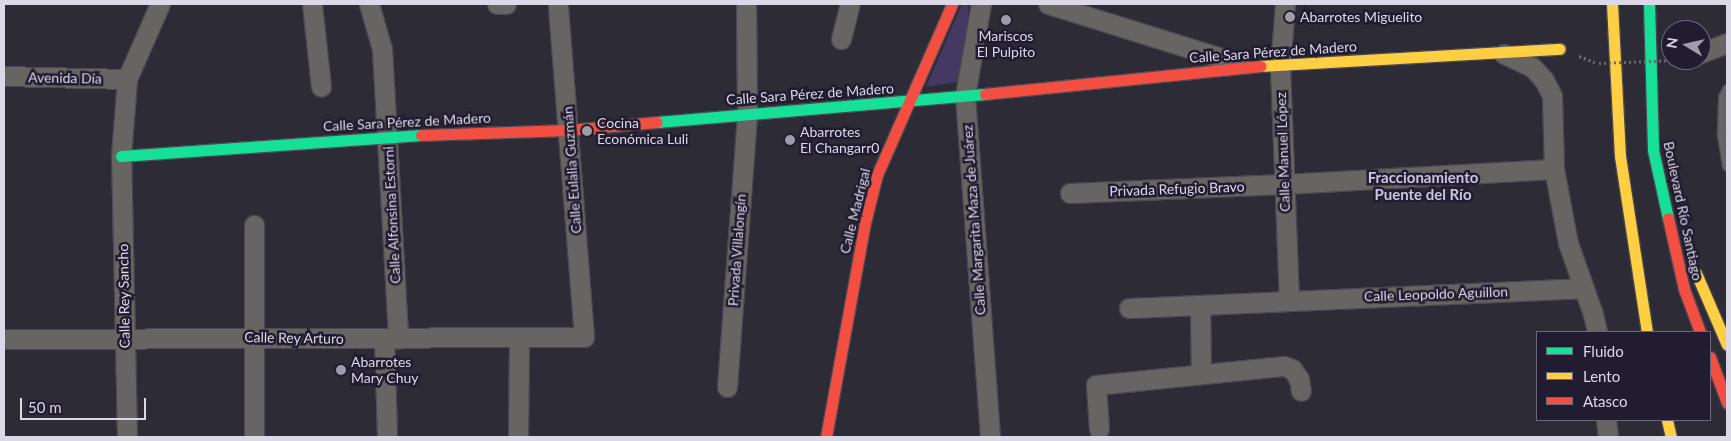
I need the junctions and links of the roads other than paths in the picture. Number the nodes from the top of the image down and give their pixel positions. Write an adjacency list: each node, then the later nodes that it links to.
1 (160, 4): 23 (street, Calle Rey Sancho)
2 (312, 4): 24 (street)
3 (369, 4): 30 (street, Calle Alfonsina Estorni)
4 (497, 4): 5 (street)
5 (506, 4)
6 (558, 4): 29 (street, Calle Eulalia Guzmán)
7 (746, 4): 28 (street, Privada Villalongín)
8 (850, 4): 15 (street)
9 (952, 4): 27 (street, Calle Madrigal)
10 (981, 4): 26 (street, Calle Margarita Maza de Juárez)
11 (1048, 4): 20 (street)
12 (1285, 4): 21 (street, Calle Manuel López)
13 (1612, 4): 43 (street)
14 (1649, 4): 36 (street, Boulevard Río Santiago)
15 (841, 40)
16 (1727, 43): 18 (street)
17 (1560, 49): 19 (street, Calle Sara Pérez de Madero)
18 (1711, 49)
19 (1500, 52): 21 (street, Calle Sara Pérez de Madero); 33 (street)
20 (1248, 66): 21 (street, Calle Sara Pérez de Madero); 26 (street, Calle Sara Pérez de Madero)
21 (1280, 68): 34 (street, Calle Manuel López)
22 (4, 76): 23 (street, Avenida Día)
23 (127, 80): 31 (street, Calle Rey Sancho)
24 (321, 86)
25 (1727, 89): 32 (lane)
26 (965, 96): 27 (street, Calle Sara Pérez de Madero); 65 (street, Calle Margarita Maza de Juárez)
27 (907, 102): 28 (street, Calle Sara Pérez de Madero); 64 (street, Calle Madrigal)
28 (747, 113): 29 (street, Calle Sara Pérez de Madero); 54 (street, Privada Villalongín)
29 (569, 130): 30 (street, Calle Sara Pérez de Madero); 46 (street, Calle Eulalia Guzmán)
30 (388, 136): 31 (street, Calle Sara Pérez de Madero); 50 (street, Calle Alfonsina Estorni)
31 (121, 156): 47 (street, Calle Rey Sancho)
32 (1727, 166)
33 (1554, 169): 34 (street, Privada Refugio Bravo); 38 (street)
34 (1284, 184): 35 (street, Privada Refugio Bravo); 39 (street, Calle Manuel López)
35 (1070, 193)
36 (1666, 207): 44 (street, Boulevard Río Santiago); 51 (street)
37 (254, 225): 45 (street)
38 (1584, 288): 39 (street, Calle Leopoldo Aguillon); 42 (street)
39 (1289, 301): 40 (street, Calle Leopoldo Aguillon)
40 (1200, 305): 41 (street, Calle Leopoldo Aguillon); 53 (street)
41 (1129, 308)
42 (1597, 331)
43 (1647, 331)
44 (1700, 331)
45 (254, 337): 47 (street, Calle Rey Arturo); 50 (street, Calle Rey Arturo); 61 (street)
46 (584, 337): 48 (street, Calle Rey Arturo)
47 (125, 338): 49 (street, Calle Rey Arturo); 60 (street, Calle Rey Sancho)
48 (519, 338): 50 (street, Calle Rey Arturo); 63 (street)
49 (4, 339)
50 (391, 339): 62 (street, Calle Alfonsina Estorni)
51 (1727, 345)
52 (1711, 360): 56 (street)
53 (1201, 373): 55 (street); 59 (street)
54 (727, 387)
55 (1301, 392)
56 (1727, 403)
57 (1606, 421): 66 (street)
58 (1667, 421): 67 (street)
59 (1099, 429)
60 (126, 437)
61 (254, 437)
62 (387, 437)
63 (518, 437)
64 (826, 437)
65 (990, 437)
66 (1608, 437)
67 (1671, 437)

